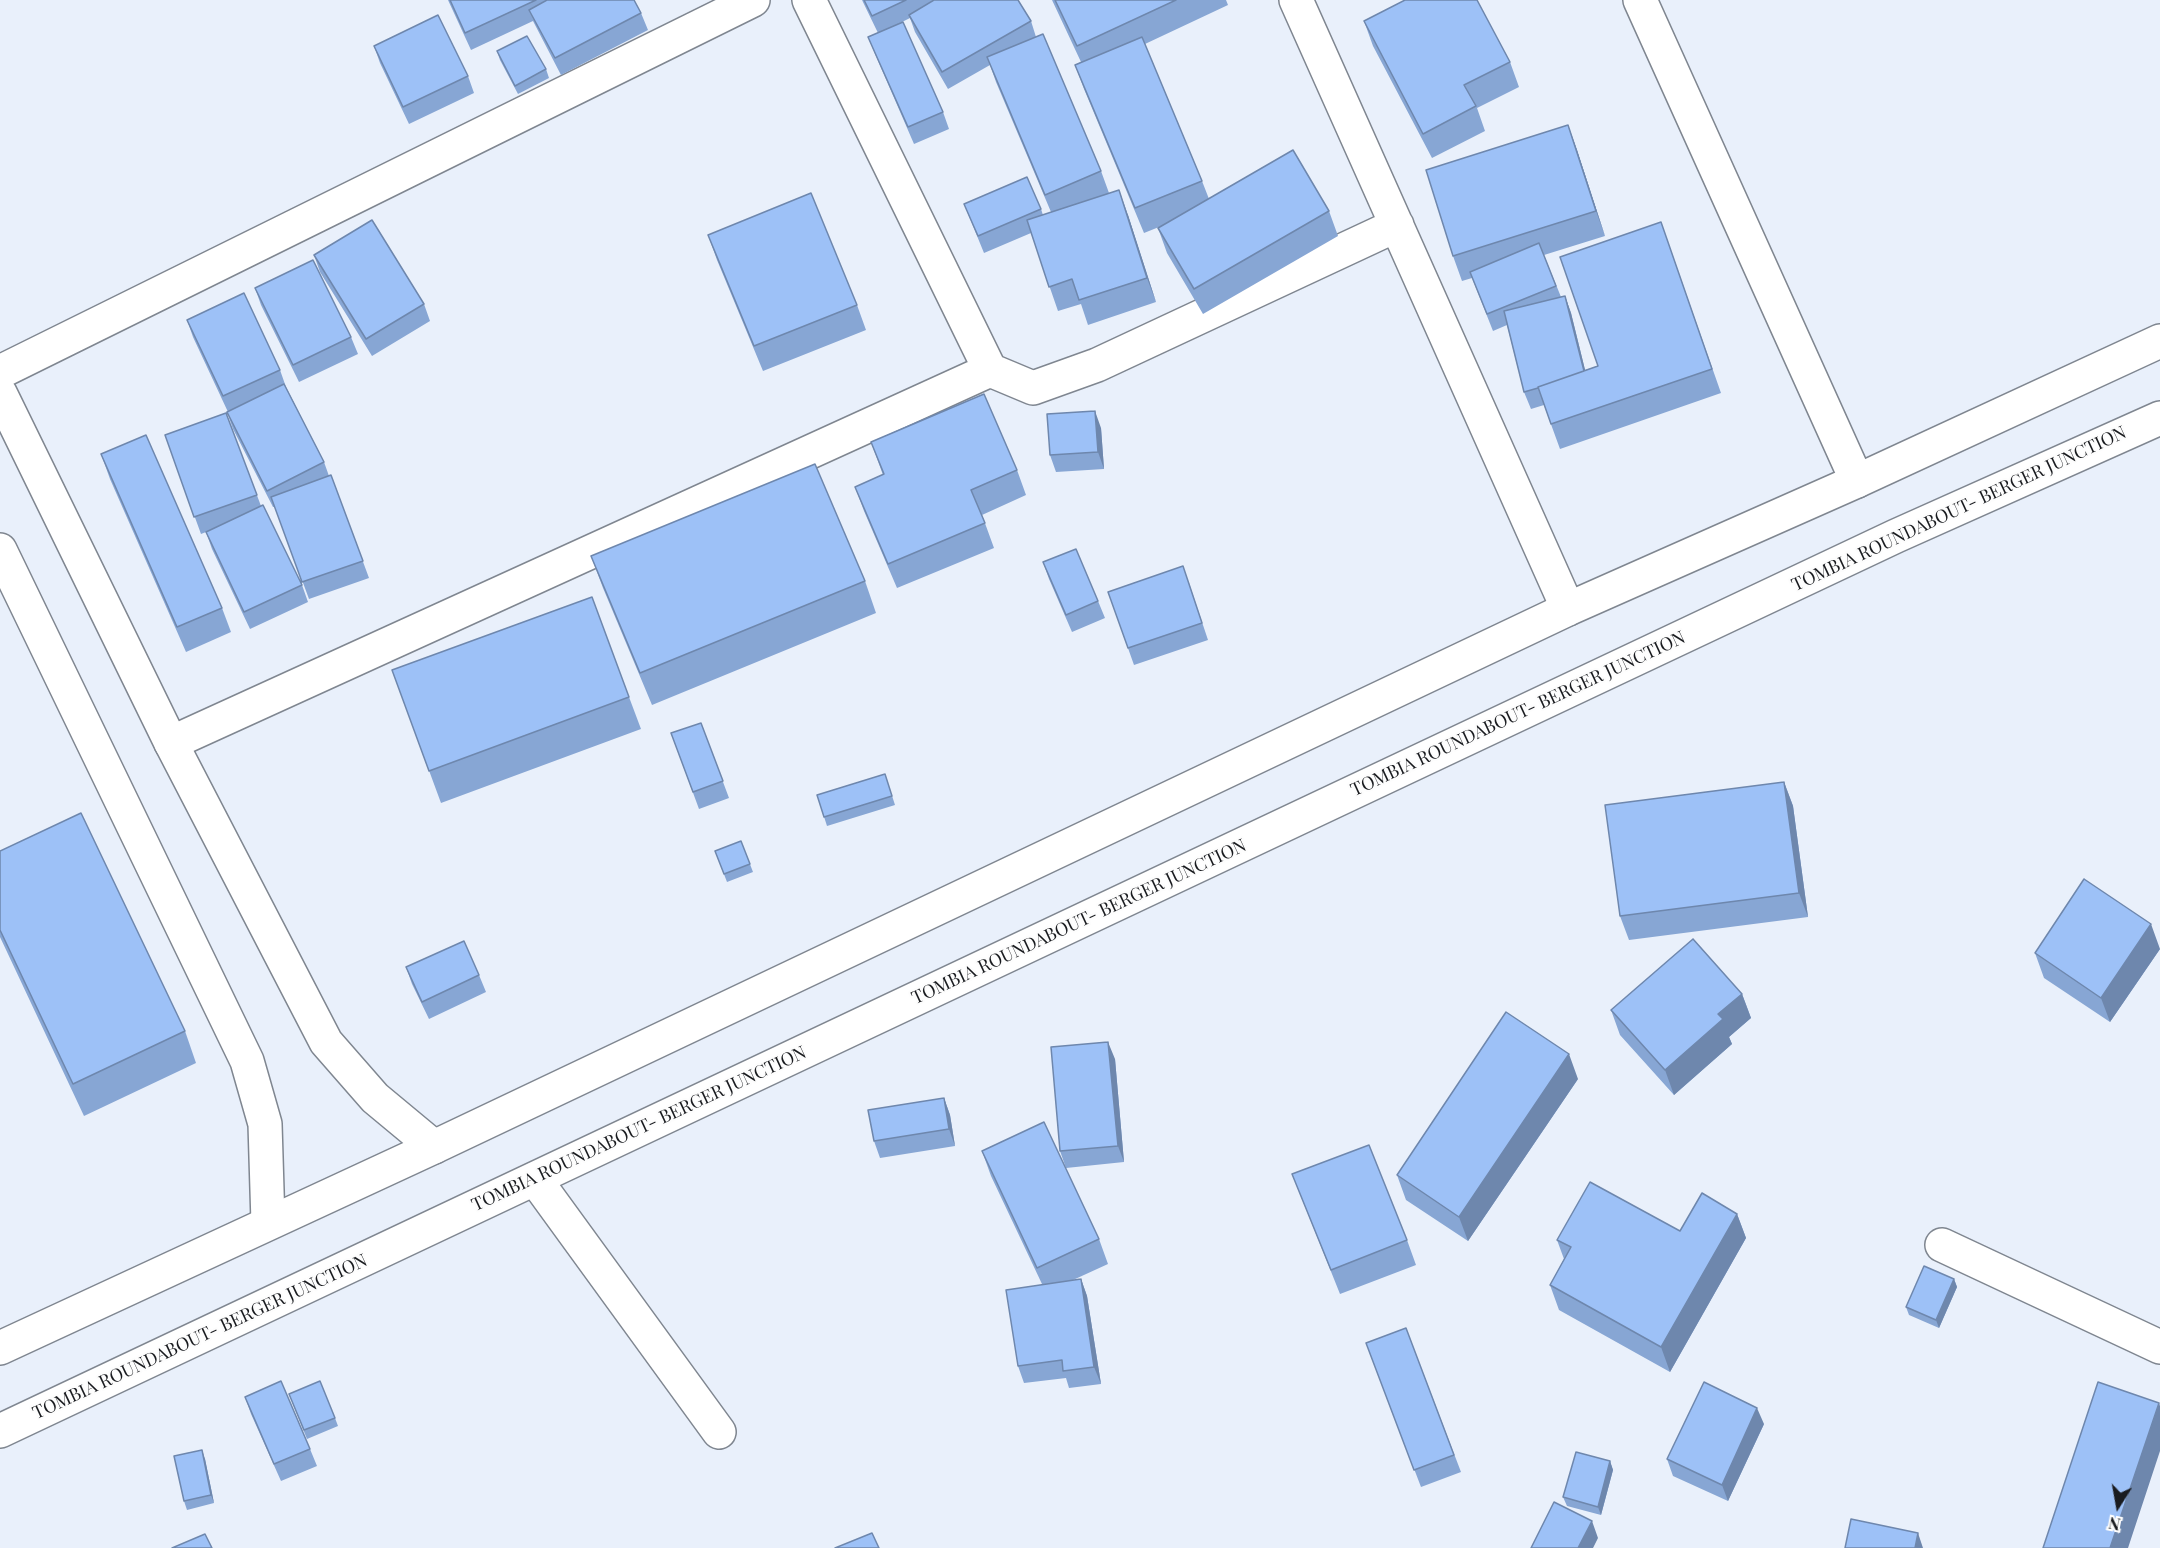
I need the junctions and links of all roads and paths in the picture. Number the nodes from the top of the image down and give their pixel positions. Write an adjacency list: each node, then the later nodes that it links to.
1 (753, 0): 8 (street)
2 (808, 0): 7 (street)
3 (1296, 0): 5 (street)
4 (1640, 0): 11 (street)
5 (1396, 225): 7 (street); 13 (street)
6 (2160, 341): 11 (street)
7 (990, 370): 14 (street)
8 (0, 372)
9 (0, 393): 14 (street)
10 (2160, 418): 16 (street, TOMBIA ROUNDABOUT- BERGER JUNCTION)
11 (1857, 481): 13 (street)
12 (0, 550): 17 (street)
13 (1568, 609): 15 (street)
14 (171, 743): 15 (street)
15 (434, 1147): 17 (street)
16 (535, 1179): 21 (street, TOMBIA ROUNDABOUT- BERGER JUNCTION); 22 (street)
17 (268, 1223): 20 (street)
18 (1942, 1245): 19 (street)
19 (2160, 1347)
20 (0, 1348)
21 (0, 1431)
22 (719, 1432)

